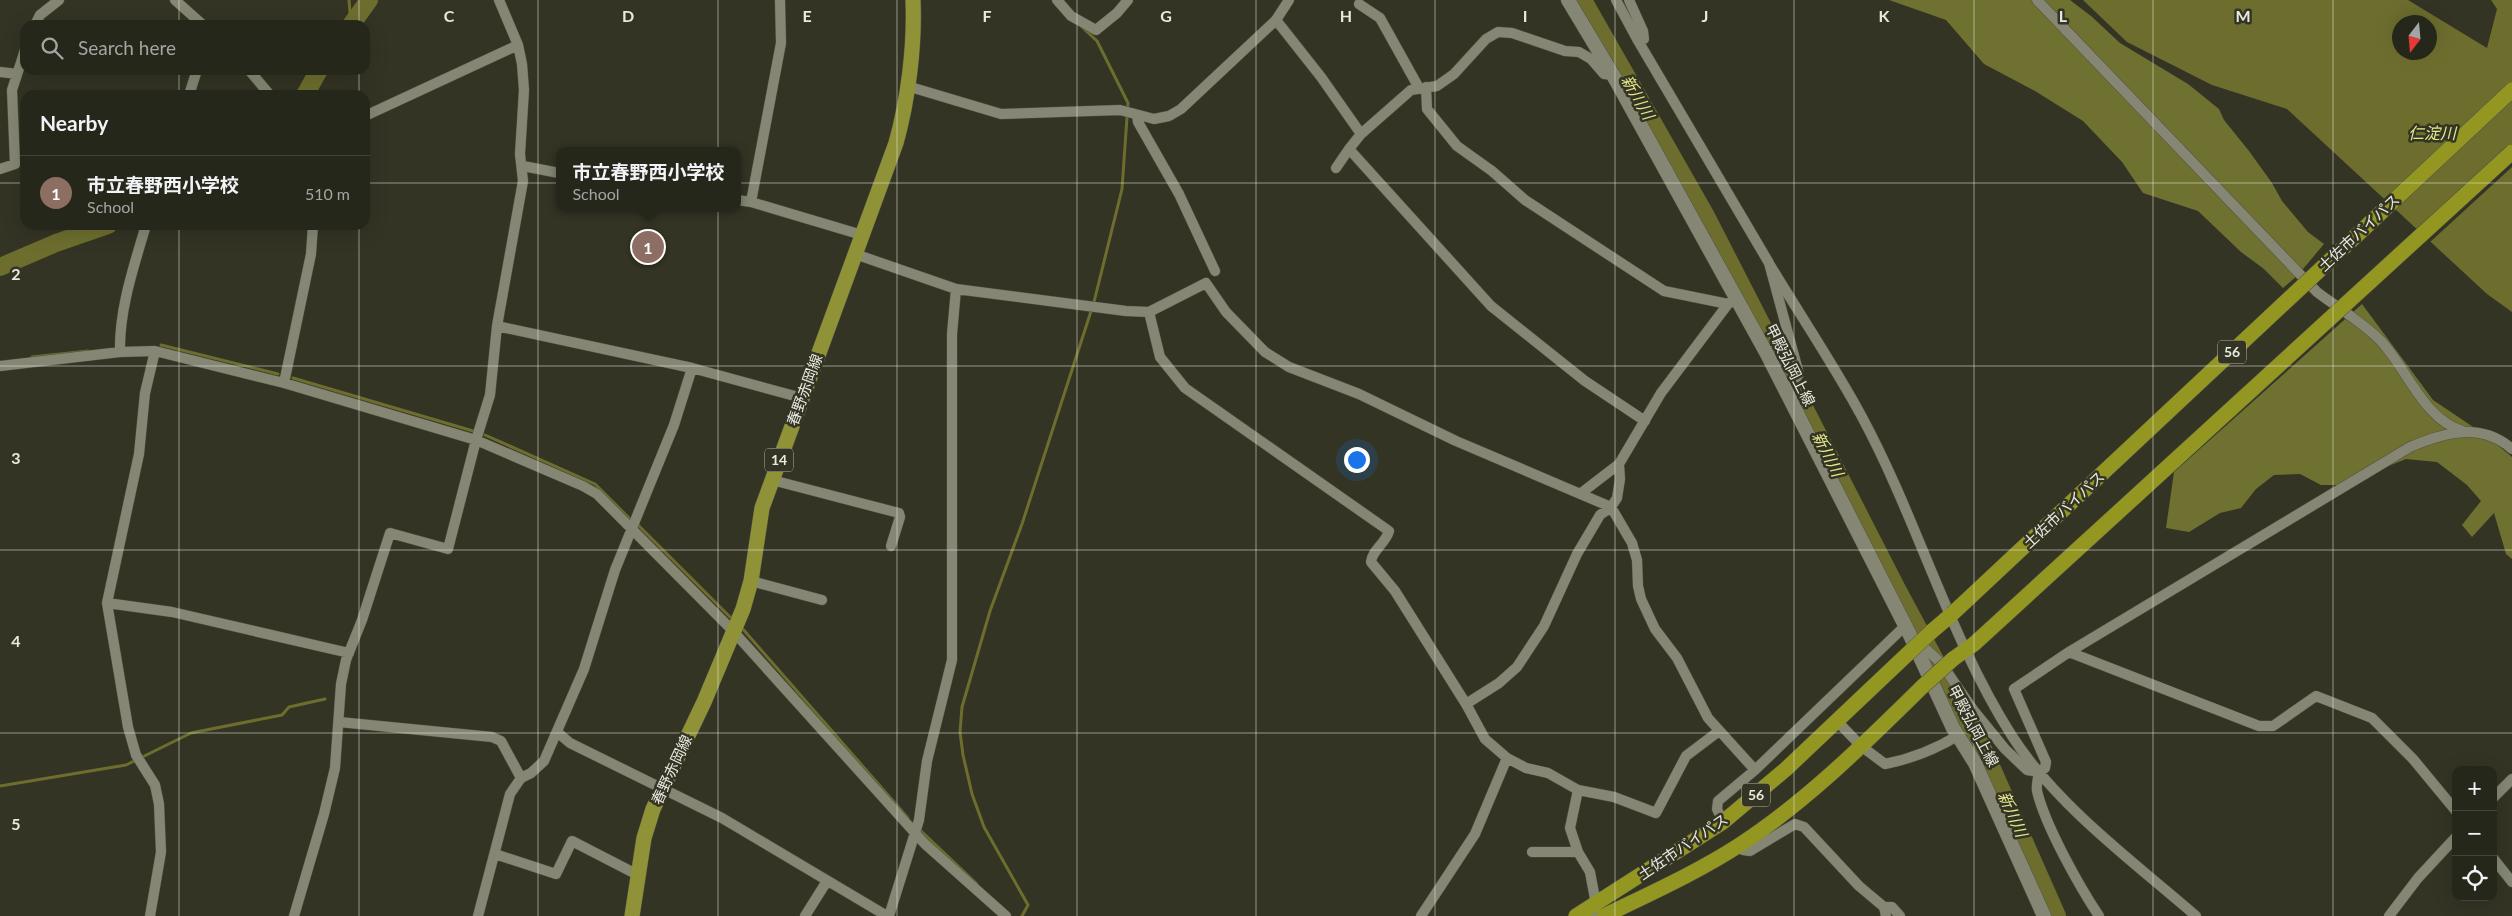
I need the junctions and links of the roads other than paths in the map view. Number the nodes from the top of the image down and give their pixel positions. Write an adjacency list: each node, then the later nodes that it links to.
1 (59, 0): 14 (street)
2 (175, 0): 15 (street)
3 (499, 0): 18 (street)
4 (780, 0): 40 (street)
5 (913, 0): 25 (main road, 春野赤岡線 / 14)
6 (1057, 0): 7 (street)
7 (1128, 0)
8 (1289, 0): 16 (street)
9 (1568, 0): 24 (main road, 甲殿弘岡上線)
10 (1616, 0): 17 (street)
11 (1629, 0): 17 (street)
12 (2037, 0): 59 (street)
13 (1358, 4): 26 (street)
14 (38, 20)
15 (197, 20)
16 (1276, 20): 31 (street); 32 (street)
17 (1637, 39): 45 (street)
18 (518, 45): 30 (street); 35 (street)
19 (20, 65): 21 (street)
20 (0, 72): 21 (street)
21 (17, 74): 37 (street)
22 (195, 75): 27 (street)
23 (253, 75): 28 (street)
24 (1613, 75): 26 (street); 48 (main road, 甲殿弘岡上線)
25 (907, 86): 31 (street); 43 (main road, 春野赤岡線 / 14)
26 (1423, 88): 32 (street); 48 (street)
27 (191, 90)
28 (266, 90)
29 (2512, 90): 71 (highway, 土佐市バイパス / 56, bridge)
30 (370, 114)
31 (1135, 114): 46 (street)
32 (1360, 134): 33 (street)
33 (1349, 149): 36 (street); 58 (street)
34 (2512, 152): 75 (highway, 土佐市バイパス / 56, bridge)
35 (523, 166): 38 (street); 50 (street)
36 (1336, 168)
37 (0, 169)
38 (556, 173)
39 (741, 201): 40 (street)
40 (751, 202): 43 (street)
41 (145, 230): 52 (street)
42 (313, 230): 55 (street)
43 (862, 234): 44 (main road, 春野赤岡線 / 14)
44 (855, 254): 47 (street); 57 (main road, 春野赤岡線 / 14)
45 (1770, 265): 56 (street); 71 (street)
46 (1215, 271)
47 (956, 288): 49 (street); 94 (street)
48 (1733, 302): 56 (main road, 甲殿弘岡上線); 58 (street)
49 (1149, 312): 64 (street); 77 (street)
50 (497, 326): 54 (street); 60 (street)
51 (155, 351): 52 (street); 55 (street); 70 (street)
52 (120, 352): 53 (street)
53 (0, 366)
54 (692, 368): 57 (street); 66 (street)
55 (284, 383): 60 (street)
56 (1786, 392): 72 (main road, 甲殿弘岡上線)
57 (802, 398): 63 (main road, 春野赤岡線 / 14)
58 (1644, 421): 62 (street)
59 (2464, 431): 61 (street); 76 (street)
60 (476, 440): 66 (street); 74 (street)
61 (2512, 449)
62 (1619, 464): 64 (street); 65 (street)
63 (772, 480): 67 (street); 68 (main road, 春野赤岡線 / 14)
64 (1580, 494): 65 (street)
65 (1611, 507): 77 (street); 81 (street)
66 (632, 528): 73 (street); 80 (street)
67 (891, 546)
68 (751, 581): 69 (street); 73 (main road, 春野赤岡線 / 14)
69 (822, 600)
70 (107, 603): 74 (street); 106 (street)
71 (1951, 614): 75 (street); 78 (highway, 土佐市バイパス / 56, bridge)
72 (1908, 630): 82 (main road, 甲殿弘岡上線); 85 (street); 86 (street)
73 (734, 631): 89 (main road, 春野赤岡線 / 14); 94 (street)
74 (349, 652): 79 (street)
75 (1964, 652): 83 (highway, 土佐市バイパス / 56, bridge); 86 (street)
76 (2070, 652): 86 (street); 92 (street)
77 (1466, 704): 84 (street)
78 (1837, 721): 83 (street); 93 (highway, 土佐市バイパス / 56)
79 (339, 722): 87 (street); 107 (street)
80 (557, 732): 87 (street); 89 (street)
81 (1719, 732): 85 (street); 90 (street)
82 (1958, 735): 83 (street); 116 (main road, 甲殿弘岡上線)
83 (1861, 746): 96 (highway, 土佐市バイパス / 56)
84 (1507, 758): 90 (street); 113 (street)
85 (1755, 770): 93 (street)
86 (2038, 772): 117 (street); 118 (street)
87 (521, 778): 99 (street)
88 (2512, 779): 91 (street)
89 (663, 789): 101 (main road, 春野赤岡線 / 14); 102 (street)
90 (1578, 790): 98 (street)
91 (2497, 794)
92 (2452, 806)
93 (1723, 822): 104 (highway, 土佐市バイパス / 56)
94 (915, 832): 111 (street); 112 (street)
95 (2452, 841): 119 (street)
96 (1738, 847): 104 (highway, 土佐市バイパス / 56); 105 (street)
97 (1532, 852): 98 (street)
98 (1578, 852): 104 (street)
99 (495, 854): 101 (street); 108 (street)
100 (2497, 863): 103 (street)
101 (638, 875): 109 (main road, 春野赤岡線 / 14)
102 (827, 881): 110 (street); 111 (street)
103 (2512, 882)
104 (1597, 912): 114 (highway, 56)
105 (1885, 912): 115 (street)
106 (150, 916)
107 (294, 916)
108 (478, 916)
109 (632, 916)
110 (805, 916)
111 (888, 916)
112 (1006, 916)
113 (1421, 916)
114 (1576, 916)
115 (1900, 916)
116 (2044, 916)
117 (2099, 916)
118 (2196, 916)
119 (2389, 916)

